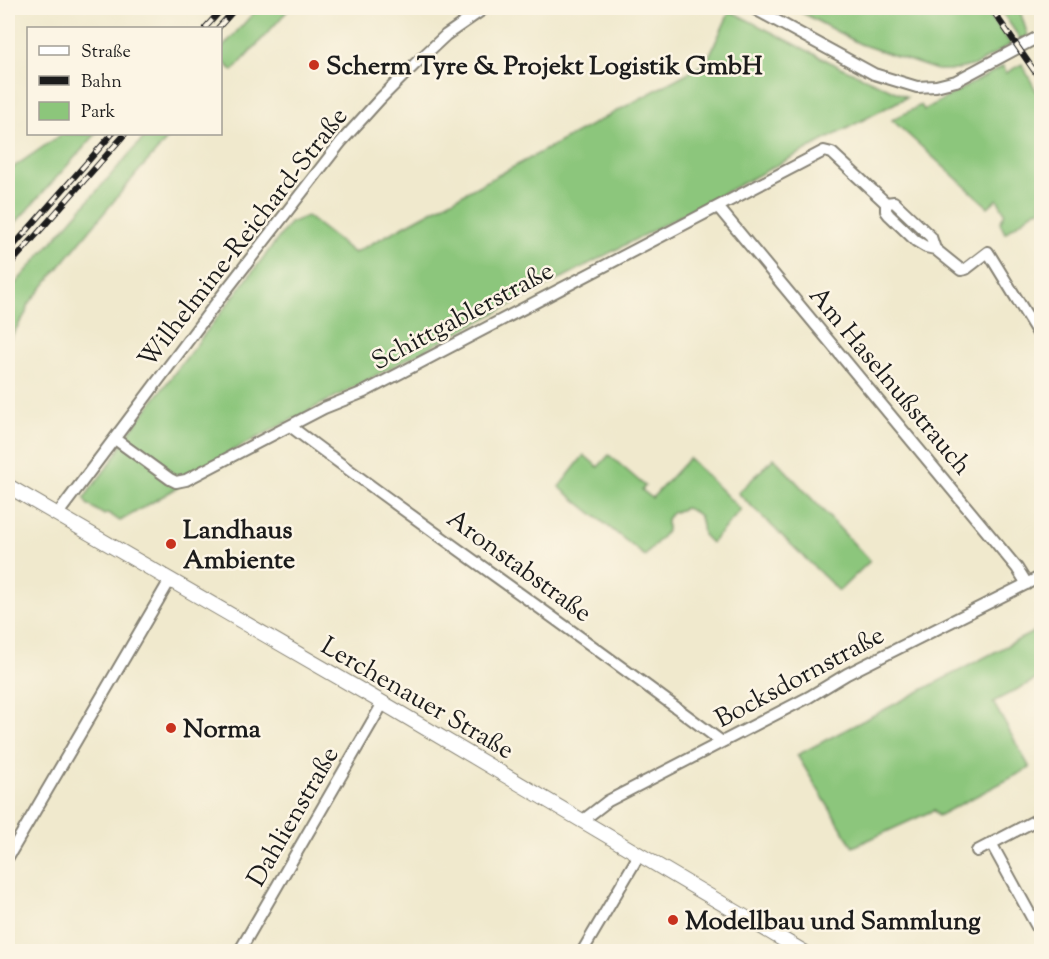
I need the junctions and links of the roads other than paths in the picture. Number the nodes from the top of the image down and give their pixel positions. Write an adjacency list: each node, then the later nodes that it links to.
1 (485, 8): 7 (street, Wilhelmine-Reichard-Straße)
2 (753, 8): 3 (street)
3 (1040, 39)
4 (718, 207): 5 (street, Schittgablerstraße); 6 (street, Schittgablerstraße); 12 (street, Am Haselnußstrauch)
5 (1041, 340)
6 (290, 426): 7 (street, Schittgablerstraße); 14 (street, Aronstabstraße)
7 (115, 439): 9 (street, Wilhelmine-Reichard-Straße)
8 (8, 486): 9 (main road, Lerchenauer Straße)
9 (57, 515): 11 (main road, Lerchenauer Straße)
10 (1041, 576): 12 (street, Bocksdornstraße)
11 (170, 580): 13 (main road, Lerchenauer Straße); 20 (street)
12 (1027, 584): 14 (street, Bocksdornstraße)
13 (383, 703): 16 (main road, Lerchenauer Straße); 22 (street, Dahlienstraße)
14 (722, 742): 16 (street, Bocksdornstraße)
15 (1041, 817): 17 (street)
16 (582, 821): 19 (main road, Lerchenauer Straße)
17 (991, 843): 18 (street); 21 (street)
18 (977, 851)
19 (639, 855): 23 (street); 24 (main road, Lerchenauer Straße)
20 (8, 856)
21 (1041, 936)
22 (239, 951)
23 (582, 951)
24 (804, 951)

